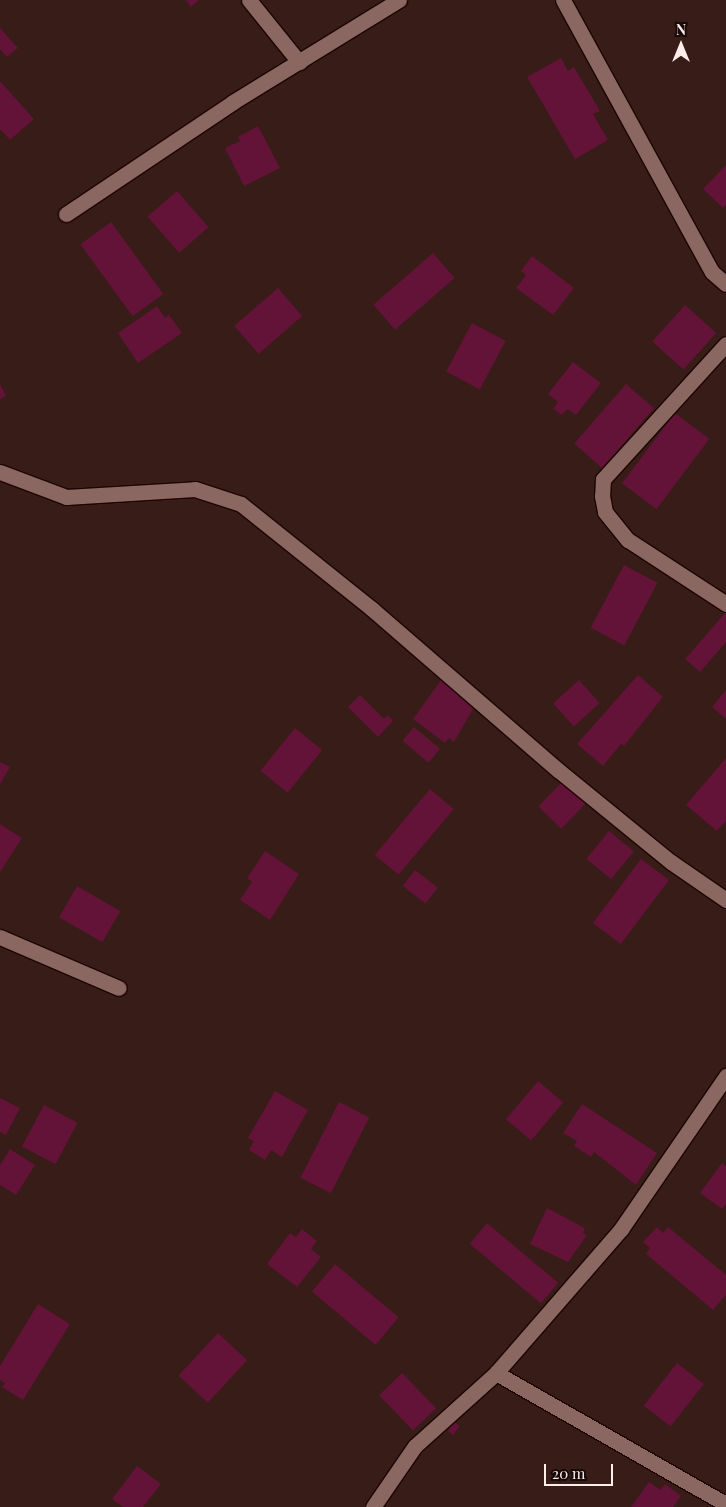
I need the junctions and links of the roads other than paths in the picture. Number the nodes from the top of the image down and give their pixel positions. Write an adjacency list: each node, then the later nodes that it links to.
1 (248, 0): 4 (street)
2 (399, 0): 4 (street)
3 (564, 0): 6 (street)
4 (299, 62): 5 (street)
5 (66, 214)
6 (726, 284)
7 (726, 344): 9 (street)
8 (0, 472): 10 (street)
9 (726, 604)
10 (726, 900)
11 (0, 938): 12 (street)
12 (119, 988)
13 (726, 1076): 14 (street)
14 (496, 1373): 15 (street); 16 (street)
15 (726, 1504)
16 (373, 1507)

